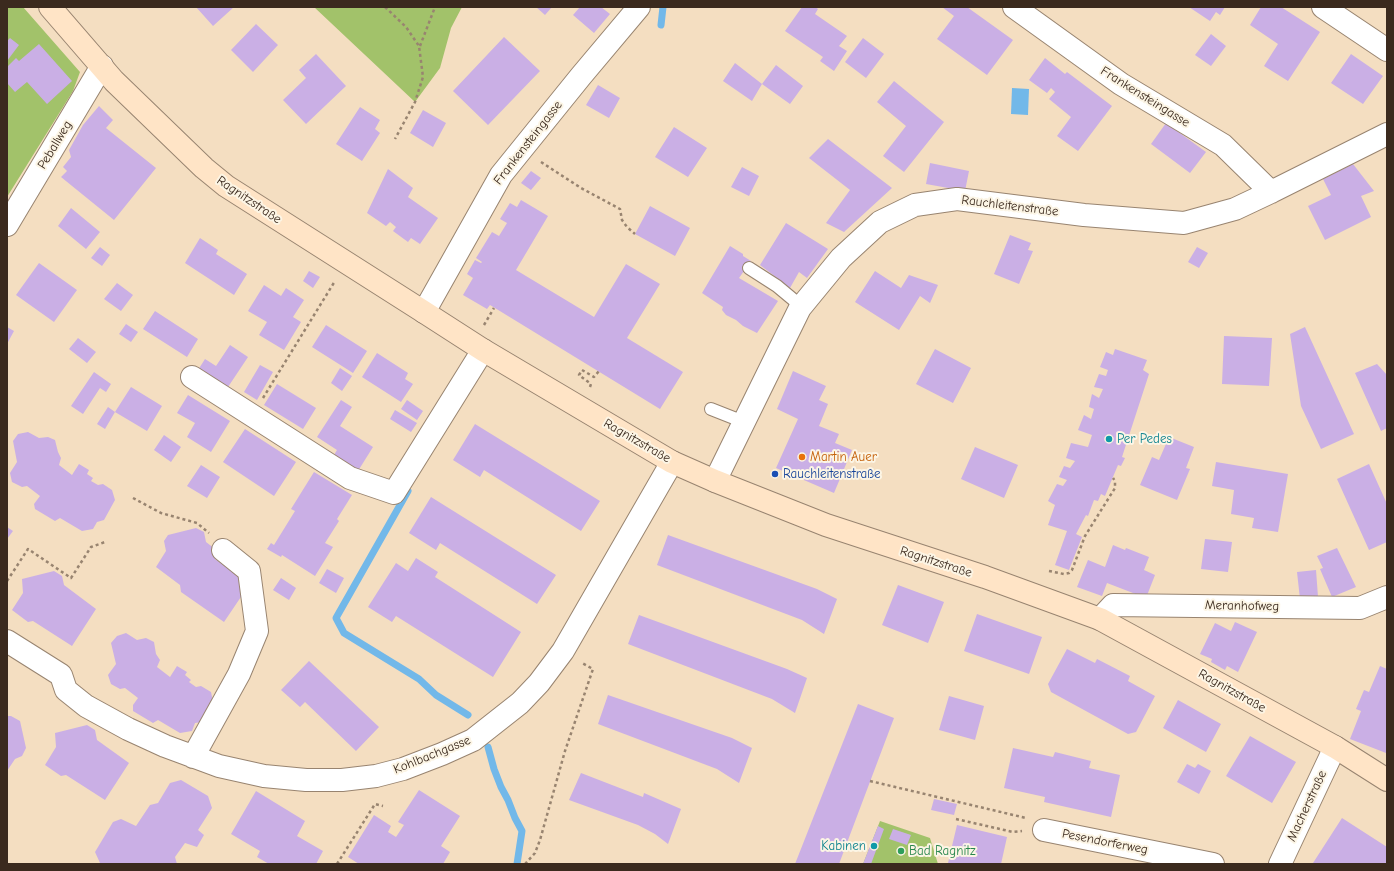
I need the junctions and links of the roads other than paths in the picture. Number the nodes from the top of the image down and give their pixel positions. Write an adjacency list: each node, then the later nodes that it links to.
1 (50, 7): 6 (main road, Ragnitzstraße)
2 (639, 7): 12 (street, Frankensteingasse)
3 (1014, 7): 8 (street, Frankensteingasse)
4 (1323, 7): 5 (street)
5 (1387, 50)
6 (102, 66): 9 (street, Peballweg); 12 (main road, Ragnitzstraße)
7 (1387, 134): 8 (street, Rauchleitenstraße)
8 (1271, 192): 11 (street, Rauchleitenstraße)
9 (7, 225)
10 (749, 268): 11 (lane)
11 (801, 306): 16 (street, Rauchleitenstraße)
12 (424, 312): 13 (main road, Ragnitzstraße)
13 (482, 340): 14 (street); 17 (main road, Ragnitzstraße)
14 (192, 377)
15 (711, 409): 16 (lane)
16 (744, 422): 18 (street, Rauchleitenstraße)
17 (672, 462): 18 (main road, Ragnitzstraße); 24 (street, Kohlbachgasse)
18 (715, 481): 21 (main road, Ragnitzstraße)
19 (223, 550): 24 (street)
20 (1387, 597): 21 (street, Meranhofweg)
21 (1100, 619): 23 (main road, Ragnitzstraße)
22 (7, 641): 24 (street, Kohlbachgasse)
23 (1335, 747): 25 (main road, Ragnitzstraße); 28 (street, Macherstraße)
24 (193, 757)
25 (1387, 780)
26 (1044, 830): 27 (street, Pesendorferweg)
27 (1213, 864)
28 (1280, 864)

